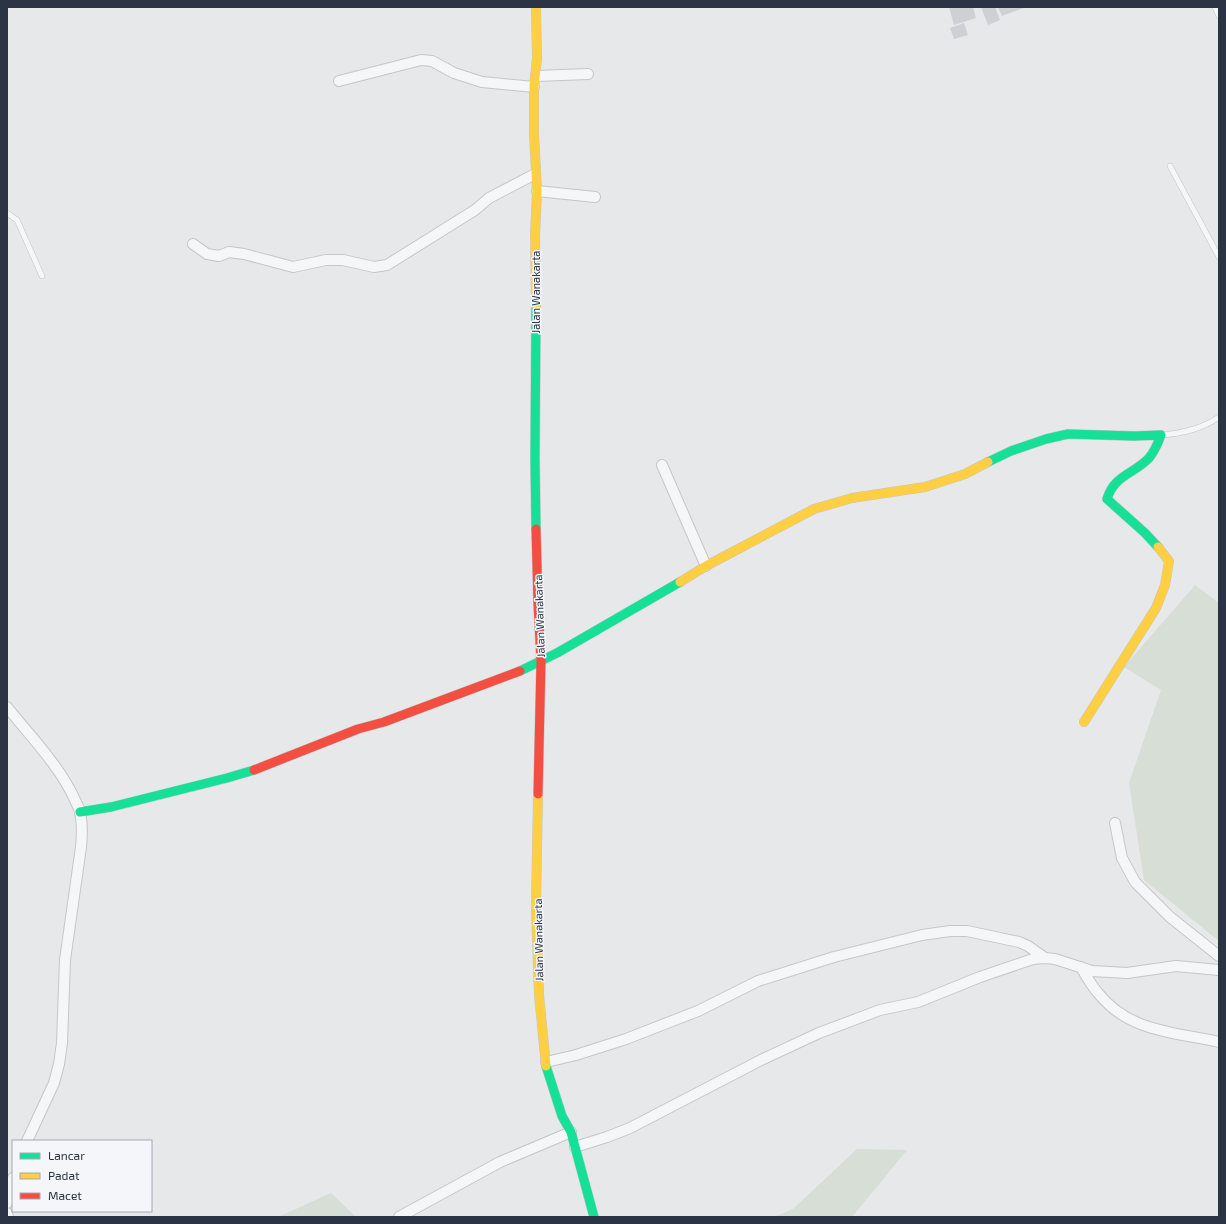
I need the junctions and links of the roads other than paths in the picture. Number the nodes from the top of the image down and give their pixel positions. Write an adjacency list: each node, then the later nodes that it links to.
1 (536, 7): 6 (street, Jalan Wanakarta)
2 (1215, 7): 3 (lane)
3 (1219, 16)
4 (588, 74): 6 (street)
5 (340, 81): 6 (street)
6 (535, 82): 8 (street, Jalan Wanakarta)
7 (1170, 166): 13 (lane)
8 (535, 174): 9 (street, Jalan Wanakarta); 12 (street)
9 (537, 191): 10 (street); 19 (street, Jalan Wanakarta)
10 (595, 197)
11 (7, 212): 14 (lane)
12 (193, 244)
13 (1219, 257)
14 (42, 276)
15 (1219, 417): 16 (lane)
16 (1161, 435): 18 (street); 21 (street)
17 (662, 465): 18 (street)
18 (706, 566): 19 (street)
19 (541, 661): 22 (street); 29 (street, Jalan Wanakarta)
20 (7, 707): 22 (street)
21 (1084, 722)
22 (80, 812): 31 (street)
23 (1114, 824): 24 (street)
24 (1219, 956)
25 (1045, 958): 26 (street); 29 (street); 32 (street)
26 (1081, 967): 27 (street); 28 (street)
27 (1219, 970)
28 (1219, 1042)
29 (546, 1062): 30 (street, Jalan Wanakarta)
30 (571, 1132): 32 (street, Jalan Wanakarta); 37 (street)
31 (27, 1140)
32 (575, 1147): 38 (street, Jalan Wanakarta)
33 (12, 1182): 34 (street)
34 (7, 1203)
35 (7, 1214): 36 (street)
36 (8, 1217)
37 (399, 1217)
38 (594, 1217)

